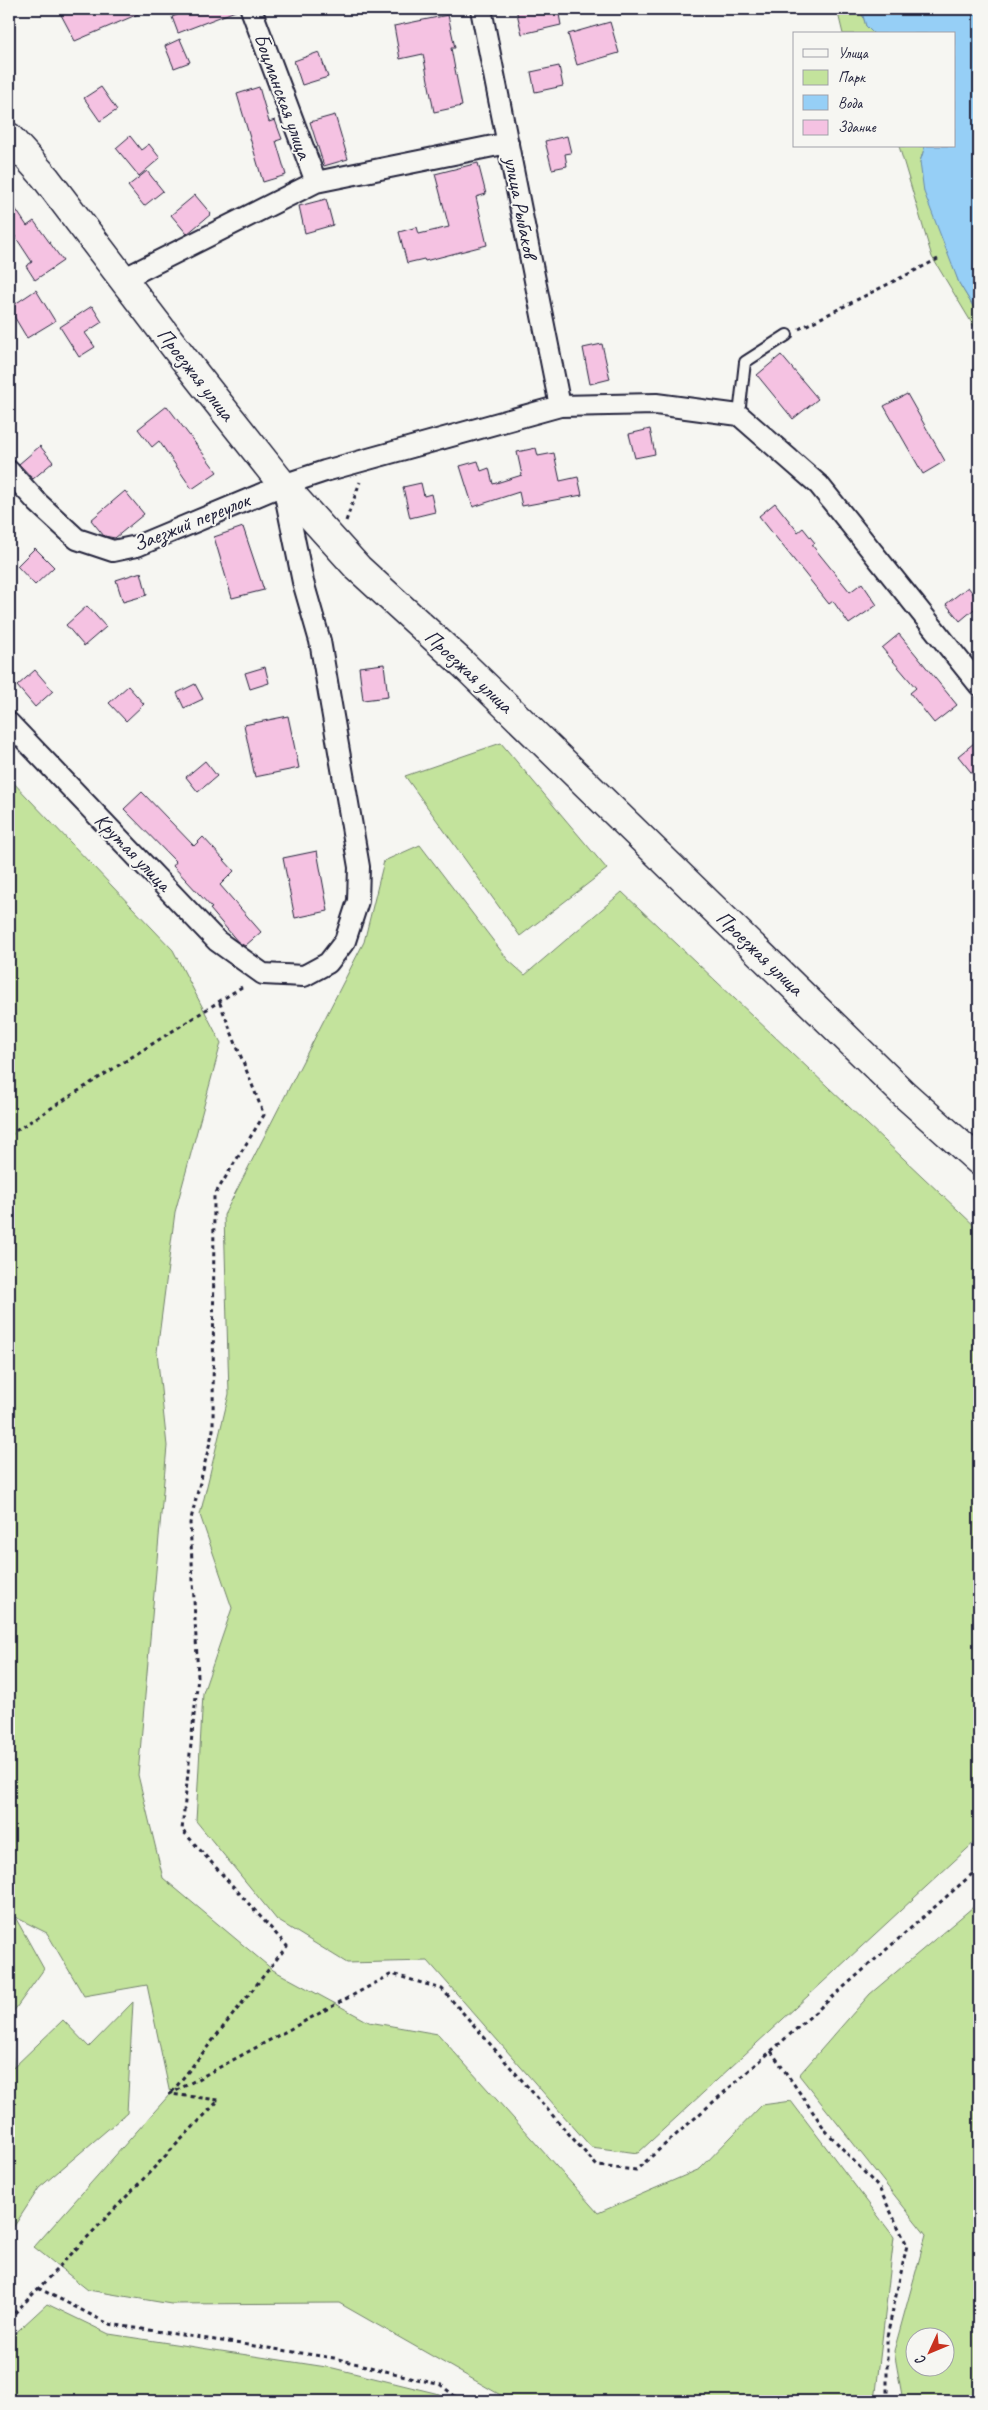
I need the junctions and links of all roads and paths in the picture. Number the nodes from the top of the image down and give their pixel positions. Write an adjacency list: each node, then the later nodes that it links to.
1 (251, 9): 5 (street, Боцманская улица)
2 (481, 9): 4 (street, улица Рыбаков)
3 (9, 137): 7 (main road, Проезжая улица)
4 (508, 143): 5 (street); 9 (street, улица Рыбаков)
5 (316, 182): 7 (street)
6 (938, 259): 8 (path)
7 (122, 279): 13 (main road, Проезжая улица)
8 (787, 335): 10 (lane)
9 (560, 406): 10 (street, Заезжий переулок); 11 (street, Заезжий переулок)
10 (739, 415): 15 (street)
11 (370, 458): 13 (street, Заезжий переулок); 14 (path)
12 (9, 470): 13 (street, Заезжий переулок)
13 (283, 485): 17 (street); 20 (main road, Проезжая улица)
14 (345, 526)
15 (979, 685)
16 (9, 723): 17 (street, Крутая улица)
17 (263, 974): 18 (path)
18 (219, 1001): 19 (path); 23 (path)
19 (9, 1135)
20 (979, 1161)
21 (979, 1868): 22 (path)
22 (771, 2051): 23 (path); 27 (path)
23 (170, 2094): 24 (path)
24 (38, 2288): 25 (path); 26 (path)
25 (9, 2319)
26 (461, 2401)
27 (887, 2401)

